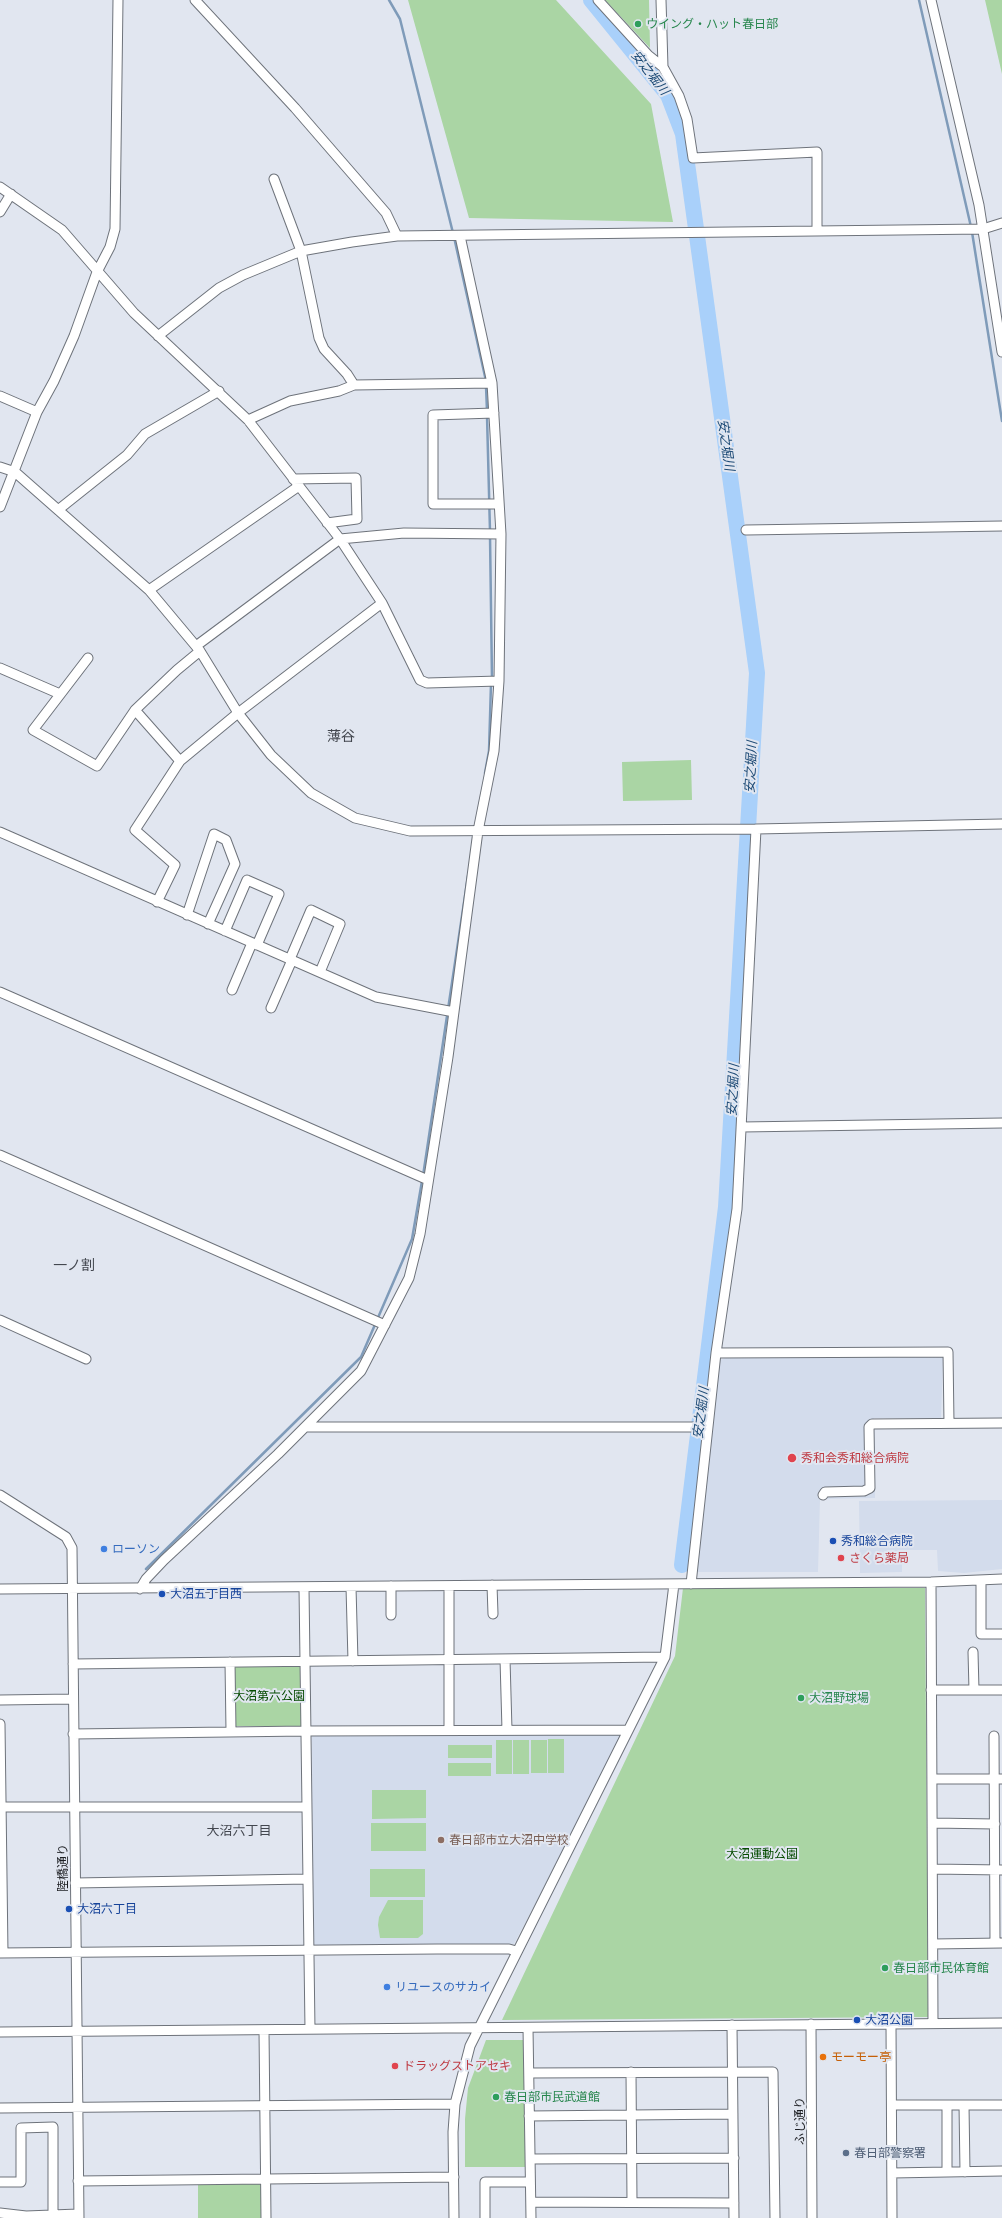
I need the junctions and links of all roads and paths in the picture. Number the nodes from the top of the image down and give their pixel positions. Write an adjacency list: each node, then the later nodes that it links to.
1 (118, 0): 17 (street)
2 (195, 0): 14 (street)
3 (598, 0): 6 (street)
4 (661, 0): 6 (street)
5 (931, 0): 13 (street)
6 (663, 67): 12 (street)
7 (274, 180): 16 (street)
8 (0, 187): 9 (street)
9 (11, 194): 10 (street); 17 (street)
10 (0, 212)
11 (1002, 224): 13 (street)
12 (818, 229): 13 (street); 15 (street)
13 (980, 229): 19 (street)
14 (397, 236): 15 (street); 16 (street)
15 (459, 236): 20 (street)
16 (301, 251): 18 (street); 21 (street)
17 (97, 272): 18 (street); 24 (street)
18 (158, 336): 22 (street)
19 (1002, 352)
20 (492, 383): 21 (street); 25 (street)
21 (354, 385): 26 (street)
22 (219, 391): 26 (street); 33 (street)
23 (0, 396): 24 (street)
24 (37, 412): 28 (street)
25 (494, 413): 31 (street); 31 (street)
26 (248, 420): 29 (street)
27 (0, 467): 28 (street)
28 (15, 472): 32 (street); 33 (street)
29 (293, 478): 30 (street); 34 (street)
30 (299, 486): 34 (street); 39 (street)
31 (499, 504): 37 (street)
32 (0, 507)
33 (58, 510): 39 (street)
34 (327, 523): 38 (street)
35 (1002, 526): 36 (street)
36 (746, 530)
37 (501, 534): 38 (street); 44 (street)
38 (340, 539): 40 (street); 41 (street)
39 (149, 590): 41 (street)
40 (382, 603): 44 (street); 47 (street)
41 (198, 649): 46 (street); 47 (street)
42 (88, 658): 45 (street)
43 (0, 668): 45 (street)
44 (499, 682): 51 (street)
45 (60, 694): 46 (street)
46 (135, 710): 48 (street)
47 (238, 713): 48 (street); 51 (street)
48 (180, 761): 53 (street)
49 (1002, 824): 50 (street)
50 (756, 829): 51 (street); 65 (street)
51 (478, 831): 63 (street)
52 (0, 832): 53 (street)
53 (157, 902): 54 (street)
54 (187, 915): 55 (street); 55 (street)
55 (208, 924): 56 (street)
56 (225, 931): 57 (street); 57 (street)
57 (254, 944): 58 (street); 60 (street)
58 (291, 960): 59 (street); 59 (street); 62 (street)
59 (320, 972): 63 (street)
60 (232, 990)
61 (0, 992): 67 (street)
62 (271, 1008)
63 (454, 1012): 67 (street)
64 (1002, 1123): 65 (street)
65 (742, 1127): 70 (street)
66 (0, 1155): 69 (street)
67 (428, 1180): 69 (street)
68 (0, 1320): 71 (street)
69 (385, 1325): 74 (street)
70 (716, 1353): 72 (street); 75 (street)
71 (86, 1359)
72 (949, 1423): 73 (street); 77 (street)
73 (1002, 1423)
74 (305, 1427): 75 (street); 90 (street)
75 (707, 1427): 82 (street)
76 (0, 1495): 89 (street, 陸橋通り)
77 (823, 1495)
78 (1002, 1579): 79 (street)
79 (981, 1580): 80 (street); 93 (street)
80 (931, 1582): 82 (street); 102 (street)
81 (674, 1584): 82 (street); 83 (street); 95 (street)
82 (691, 1584)
83 (492, 1585): 85 (street); 91 (street)
84 (391, 1586): 85 (street); 86 (street); 92 (street)
85 (449, 1586): 96 (street)
86 (351, 1587): 87 (street); 99 (street)
87 (304, 1588): 90 (street); 98 (street)
88 (0, 1589): 89 (street)
89 (73, 1589): 90 (street); 101 (street, 陸橋通り)
90 (140, 1589)
91 (493, 1614)
92 (391, 1615)
93 (1002, 1634)
94 (973, 1652): 103 (street)
95 (665, 1657): 97 (street); 111 (street)
96 (449, 1659): 97 (street); 99 (street); 109 (street)
97 (505, 1659): 110 (street)
98 (306, 1661): 99 (street); 100 (street); 108 (street)
99 (353, 1661)
100 (230, 1662): 101 (street); 112 (street)
101 (73, 1664): 105 (street, 陸橋通り)
102 (931, 1690): 103 (street); 116 (street)
103 (974, 1690): 104 (street)
104 (1002, 1690)
105 (73, 1699): 106 (street); 114 (street, 陸橋通り)
106 (0, 1700)
107 (0, 1724): 113 (street)
108 (306, 1730): 109 (street); 112 (street); 120 (street)
109 (449, 1730): 110 (street)
110 (507, 1730): 111 (street)
111 (627, 1730): 132 (street)
112 (231, 1731): 114 (street)
113 (0, 1734): 118 (street)
114 (73, 1734): 119 (street, 陸橋通り)
115 (994, 1736): 117 (street)
116 (933, 1779): 117 (street); 121 (street)
117 (998, 1779): 122 (street)
118 (1, 1807): 119 (street); 126 (street)
119 (74, 1807): 120 (street); 127 (street, 陸橋通り)
120 (307, 1807): 125 (street)
121 (933, 1823): 122 (street); 123 (street)
122 (995, 1824): 124 (street)
123 (933, 1869): 124 (street); 129 (street)
124 (999, 1870): 128 (street)
125 (308, 1879): 127 (street); 130 (street)
126 (1, 1881): 133 (street)
127 (75, 1883): 131 (street, 陸橋通り)
128 (998, 1943): 129 (street)
129 (933, 1944): 137 (street)
130 (309, 1950): 131 (street); 132 (street); 140 (street)
131 (76, 1951): 133 (street); 144 (street, 陸橋通り)
132 (516, 1951): 141 (street)
133 (1, 1953)
134 (1002, 2023): 137 (street)
135 (811, 2024): 136 (street); 138 (street); 184 (street, ふじ通り)
136 (892, 2024): 137 (street); 150 (street)
137 (933, 2024)
138 (732, 2025): 139 (street); 146 (street)
139 (528, 2028): 141 (street); 147 (street)
140 (310, 2029): 141 (street); 142 (street)
141 (478, 2029): 148 (street)
142 (264, 2030): 144 (street); 149 (street)
143 (0, 2032): 144 (street)
144 (76, 2032): 155 (street, 陸橋通り)
145 (631, 2072): 146 (street); 147 (street); 157 (street)
146 (733, 2072): 156 (street); 183 (street)
147 (529, 2073): 158 (street)
148 (455, 2104): 149 (street); 166 (street)
149 (265, 2105): 155 (street); 167 (street)
150 (892, 2105): 151 (street); 165 (street)
151 (947, 2105): 152 (street); 163 (street)
152 (964, 2105): 153 (street); 164 (street)
153 (1002, 2105)
154 (0, 2108): 155 (street)
155 (77, 2108): 168 (street, 陸橋通り)
156 (733, 2114): 157 (street); 160 (street)
157 (630, 2115): 158 (street); 159 (street)
158 (529, 2116): 161 (street)
159 (631, 2158): 160 (street); 161 (street); 172 (street)
160 (734, 2158): 173 (street)
161 (530, 2159): 170 (street)
162 (1002, 2171): 164 (street)
163 (947, 2172): 164 (street); 165 (street)
164 (965, 2172)
165 (892, 2173): 185 (street)
166 (454, 2177): 167 (street); 179 (street)
167 (266, 2178): 168 (street); 178 (street)
168 (78, 2181): 176 (street, 陸橋通り)
169 (0, 2182): 175 (street)
170 (530, 2182): 171 (street); 180 (street)
171 (531, 2202): 172 (street); 181 (street)
172 (632, 2202): 173 (street)
173 (734, 2203): 182 (street)
174 (0, 2213): 177 (street)
175 (54, 2216): 176 (street); 177 (street)
176 (78, 2216)
177 (26, 2217)
178 (266, 2218)
179 (454, 2218)
180 (486, 2218)
181 (531, 2218)
182 (734, 2218)
183 (775, 2218)
184 (812, 2218)
185 (892, 2218)

